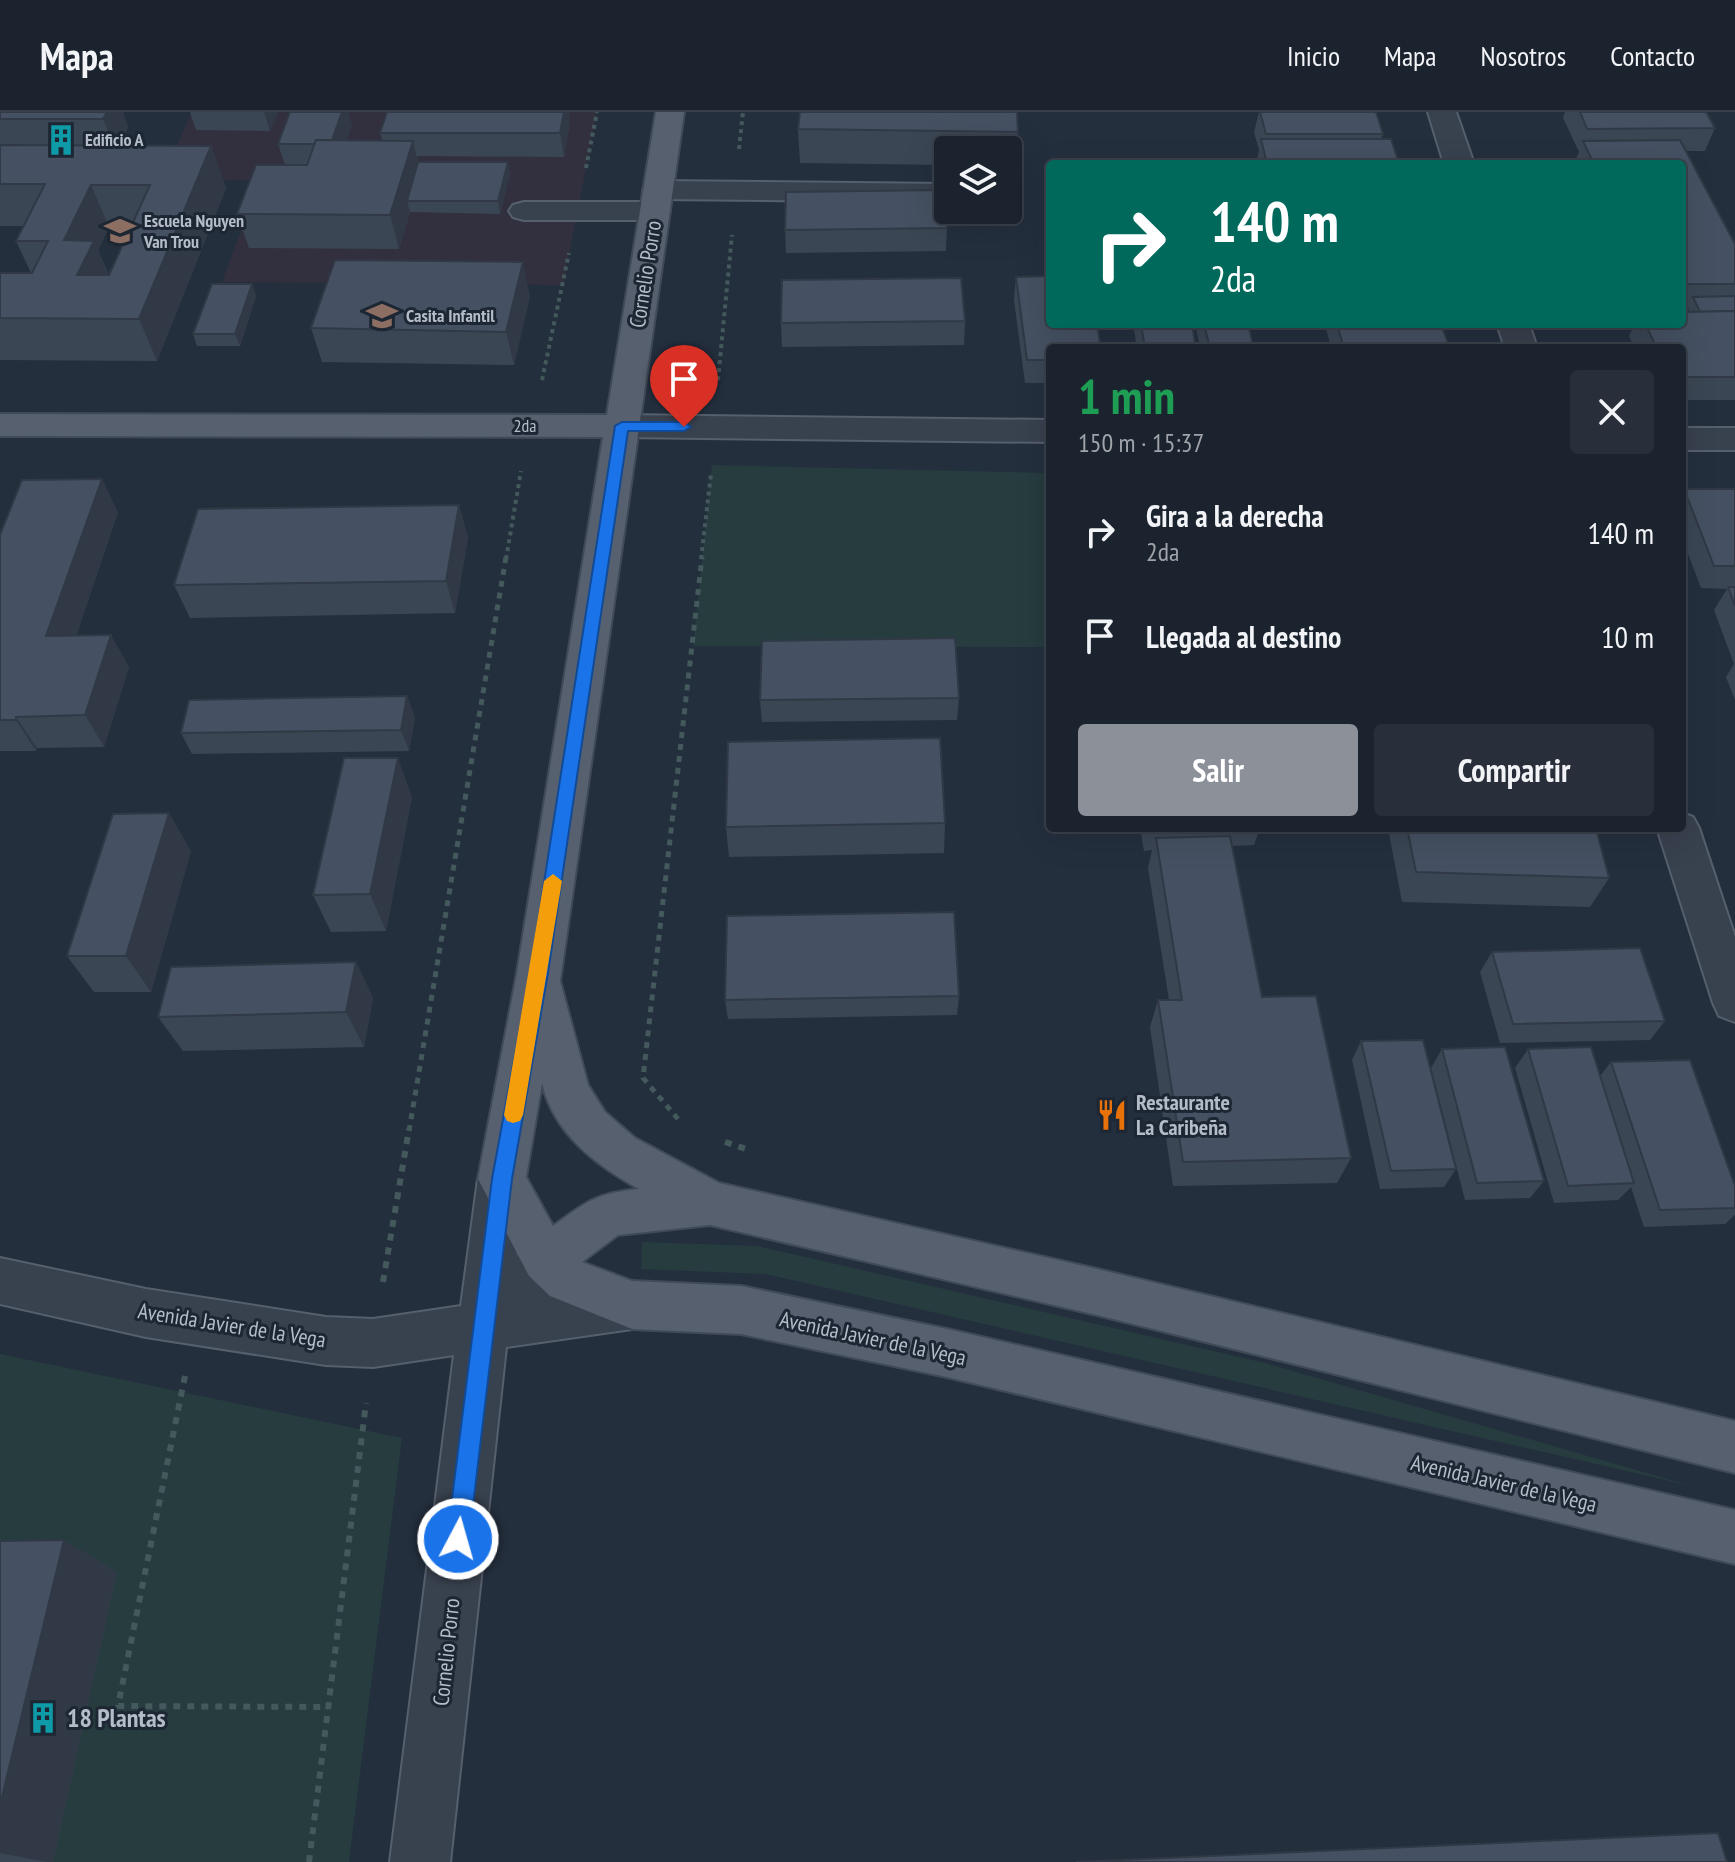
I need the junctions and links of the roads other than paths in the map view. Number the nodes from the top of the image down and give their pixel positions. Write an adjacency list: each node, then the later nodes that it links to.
1 (670, 112): 5 (main road, Cornelio Porro)
2 (1442, 112): 3 (street)
3 (1458, 160)
4 (934, 193): 5 (street)
5 (657, 201): 6 (street); 8 (main road, Cornelio Porro)
6 (524, 211)
7 (0, 425): 8 (main road, 2da)
8 (622, 426): 9 (street, 2da); 13 (main road, Cornelio Porro)
9 (1046, 431)
10 (1686, 439): 11 (street)
11 (1735, 439)
12 (1679, 832): 14 (street)
13 (539, 973): 15 (main road, Cornelio Porro); 16 (main road)
14 (1735, 1003)
15 (502, 1179): 17 (main road); 20 (street, Cornelio Porro)
16 (710, 1203): 17 (main road); 21 (main road)
17 (546, 1260): 19 (main road); 20 (street)
18 (0, 1281): 20 (street, Avenida Javier de la Vega)
19 (632, 1305): 20 (street, Avenida Javier de la Vega); 22 (main road, Avenida Javier de la Vega)
20 (481, 1329): 23 (street, Cornelio Porro)
21 (1735, 1447)
22 (1735, 1537)
23 (420, 1862)

